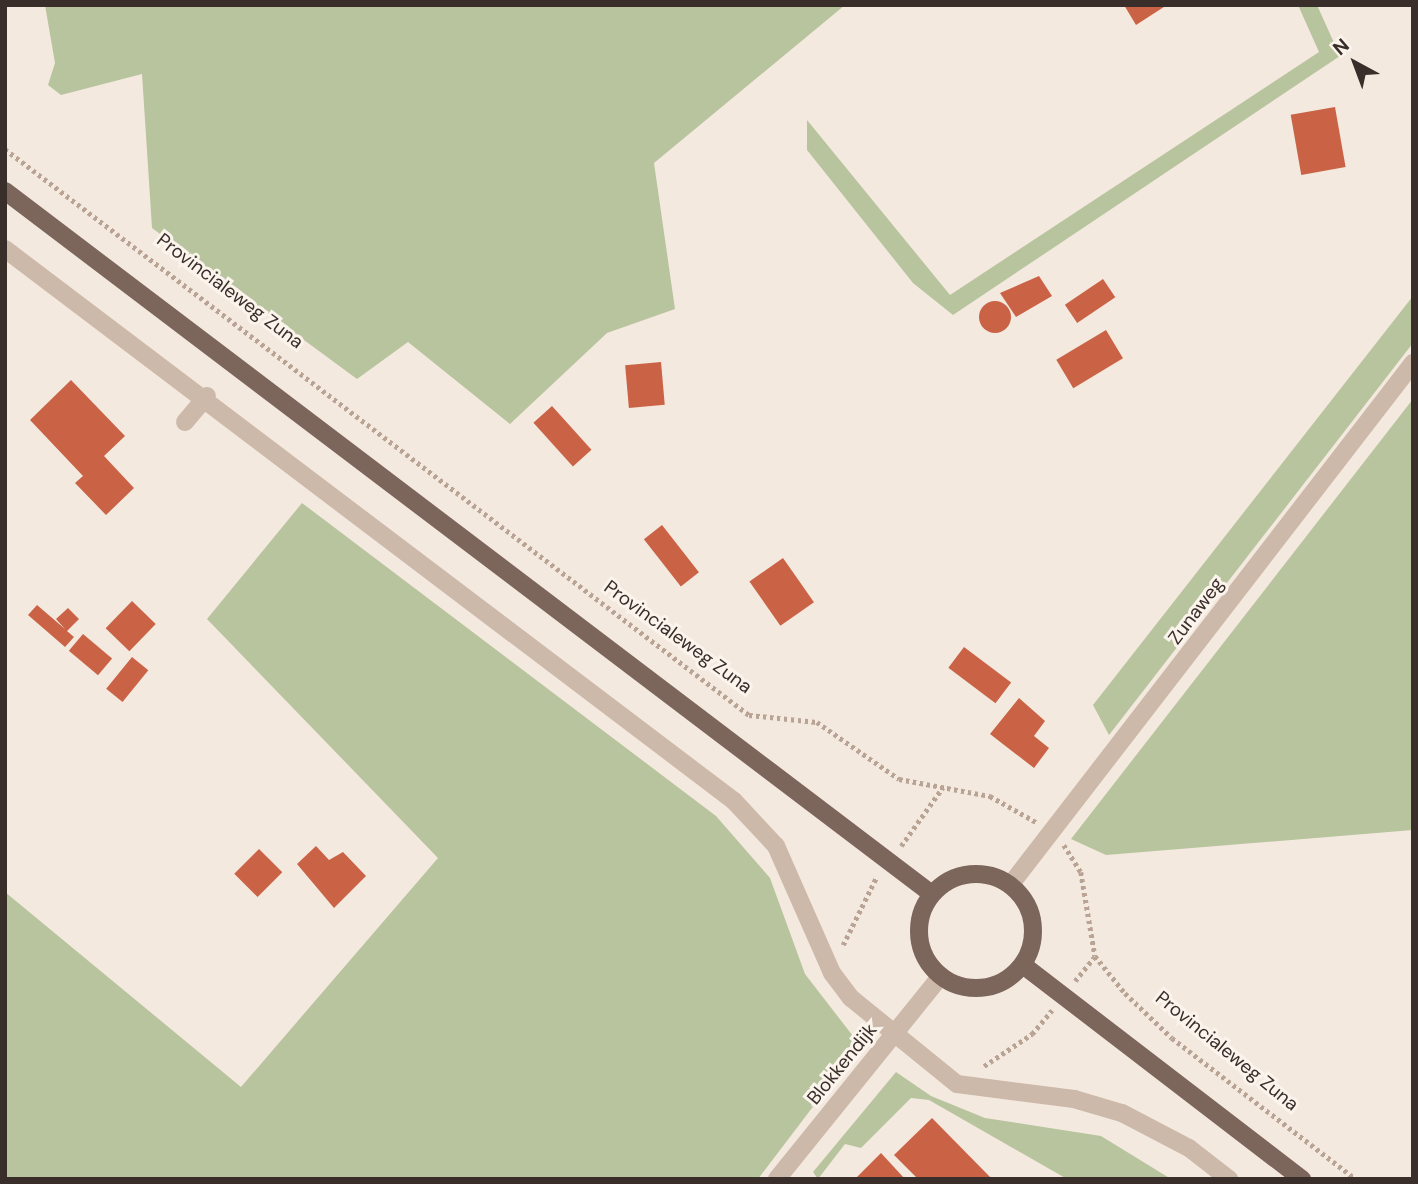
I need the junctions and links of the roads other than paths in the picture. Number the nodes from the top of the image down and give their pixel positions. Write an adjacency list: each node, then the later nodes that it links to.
1 (5, 191): 7 (main road)
2 (5, 249): 4 (street)
3 (1413, 363): 6 (street, Zunaweg)
4 (207, 396): 5 (street); 10 (street)
5 (185, 422)
6 (1012, 884): 7 (main road); 8 (main road)
7 (932, 894): 9 (main road)
8 (1023, 965): 9 (main road); 13 (main road)
9 (941, 976): 10 (street, Blokkendijk)
10 (892, 1035): 11 (street, Blokkendijk); 12 (street)
11 (777, 1179)
12 (1229, 1179)
13 (1302, 1179)

